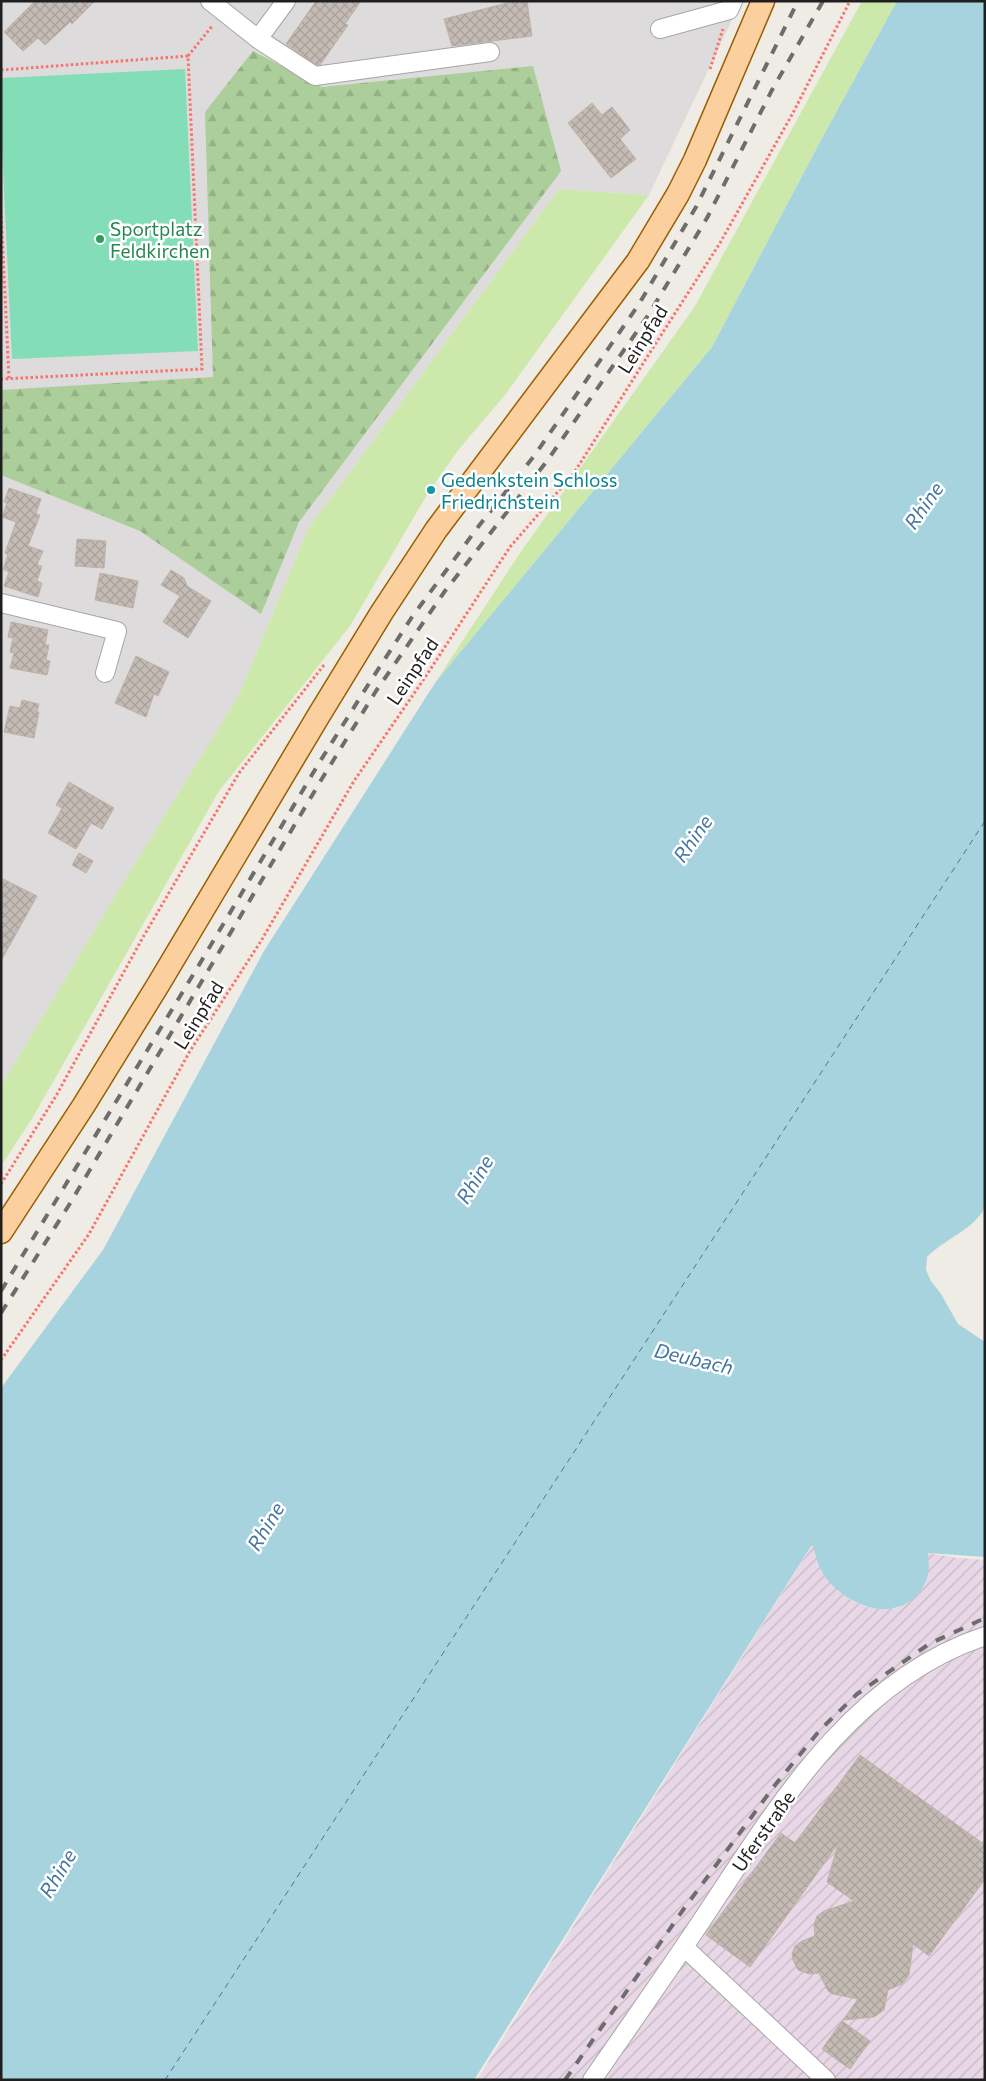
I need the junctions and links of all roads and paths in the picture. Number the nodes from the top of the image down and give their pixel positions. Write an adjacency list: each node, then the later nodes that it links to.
1 (286, 1): 7 (street)
2 (763, 1): 16 (main road)
3 (850, 1): 17 (path, Leinpfad)
4 (216, 6): 7 (street); 9 (path)
5 (731, 6): 6 (street)
6 (660, 29)
7 (258, 39): 8 (street)
8 (490, 52)
9 (188, 56): 10 (path); 13 (path)
10 (1, 70)
11 (1, 211): 13 (path)
12 (1, 379): 13 (path)
13 (9, 379)
14 (1, 602): 15 (street)
15 (105, 673)
16 (1, 1232)
17 (1, 1360)
18 (985, 1636): 19 (street, Uferstraße)
19 (684, 1947): 20 (street, Uferstraße); 21 (street)
20 (592, 2080)
21 (826, 2080)

